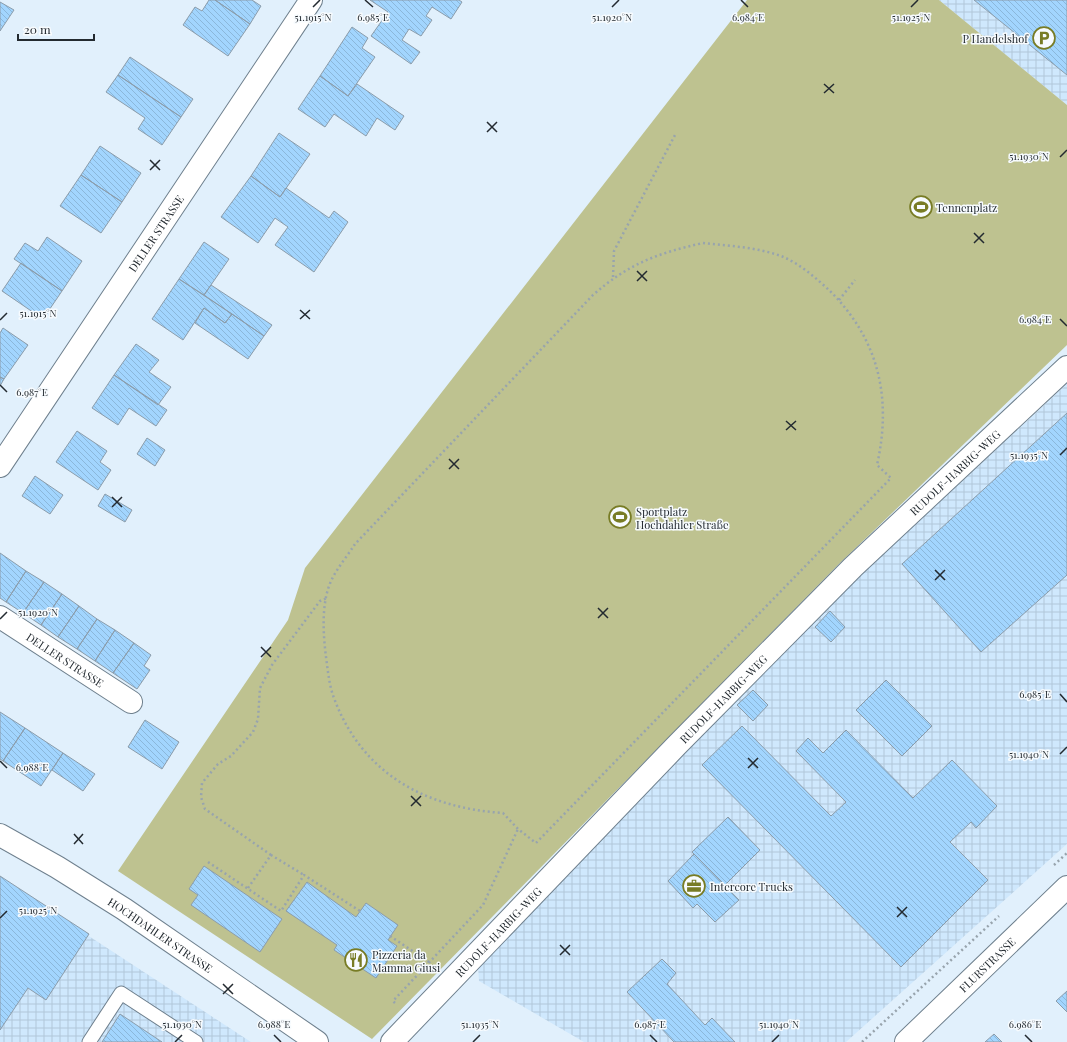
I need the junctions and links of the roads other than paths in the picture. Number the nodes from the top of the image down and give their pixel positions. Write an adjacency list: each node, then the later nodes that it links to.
1 (311, 0): 3 (street, DELLER STRASSE)
2 (1067, 367): 11 (street, RUDOLF-HARBIG-WEG)
3 (0, 466)
4 (0, 617): 5 (street, DELLER STRASSE)
5 (131, 702)
6 (0, 835): 8 (street, HOCHDAHLER STRASSE)
7 (1067, 888): 12 (street, FLURSTRASSE)
8 (308, 1040)
9 (89, 1042): 10 (lane)
10 (196, 1042)
11 (392, 1042)
12 (906, 1042)

